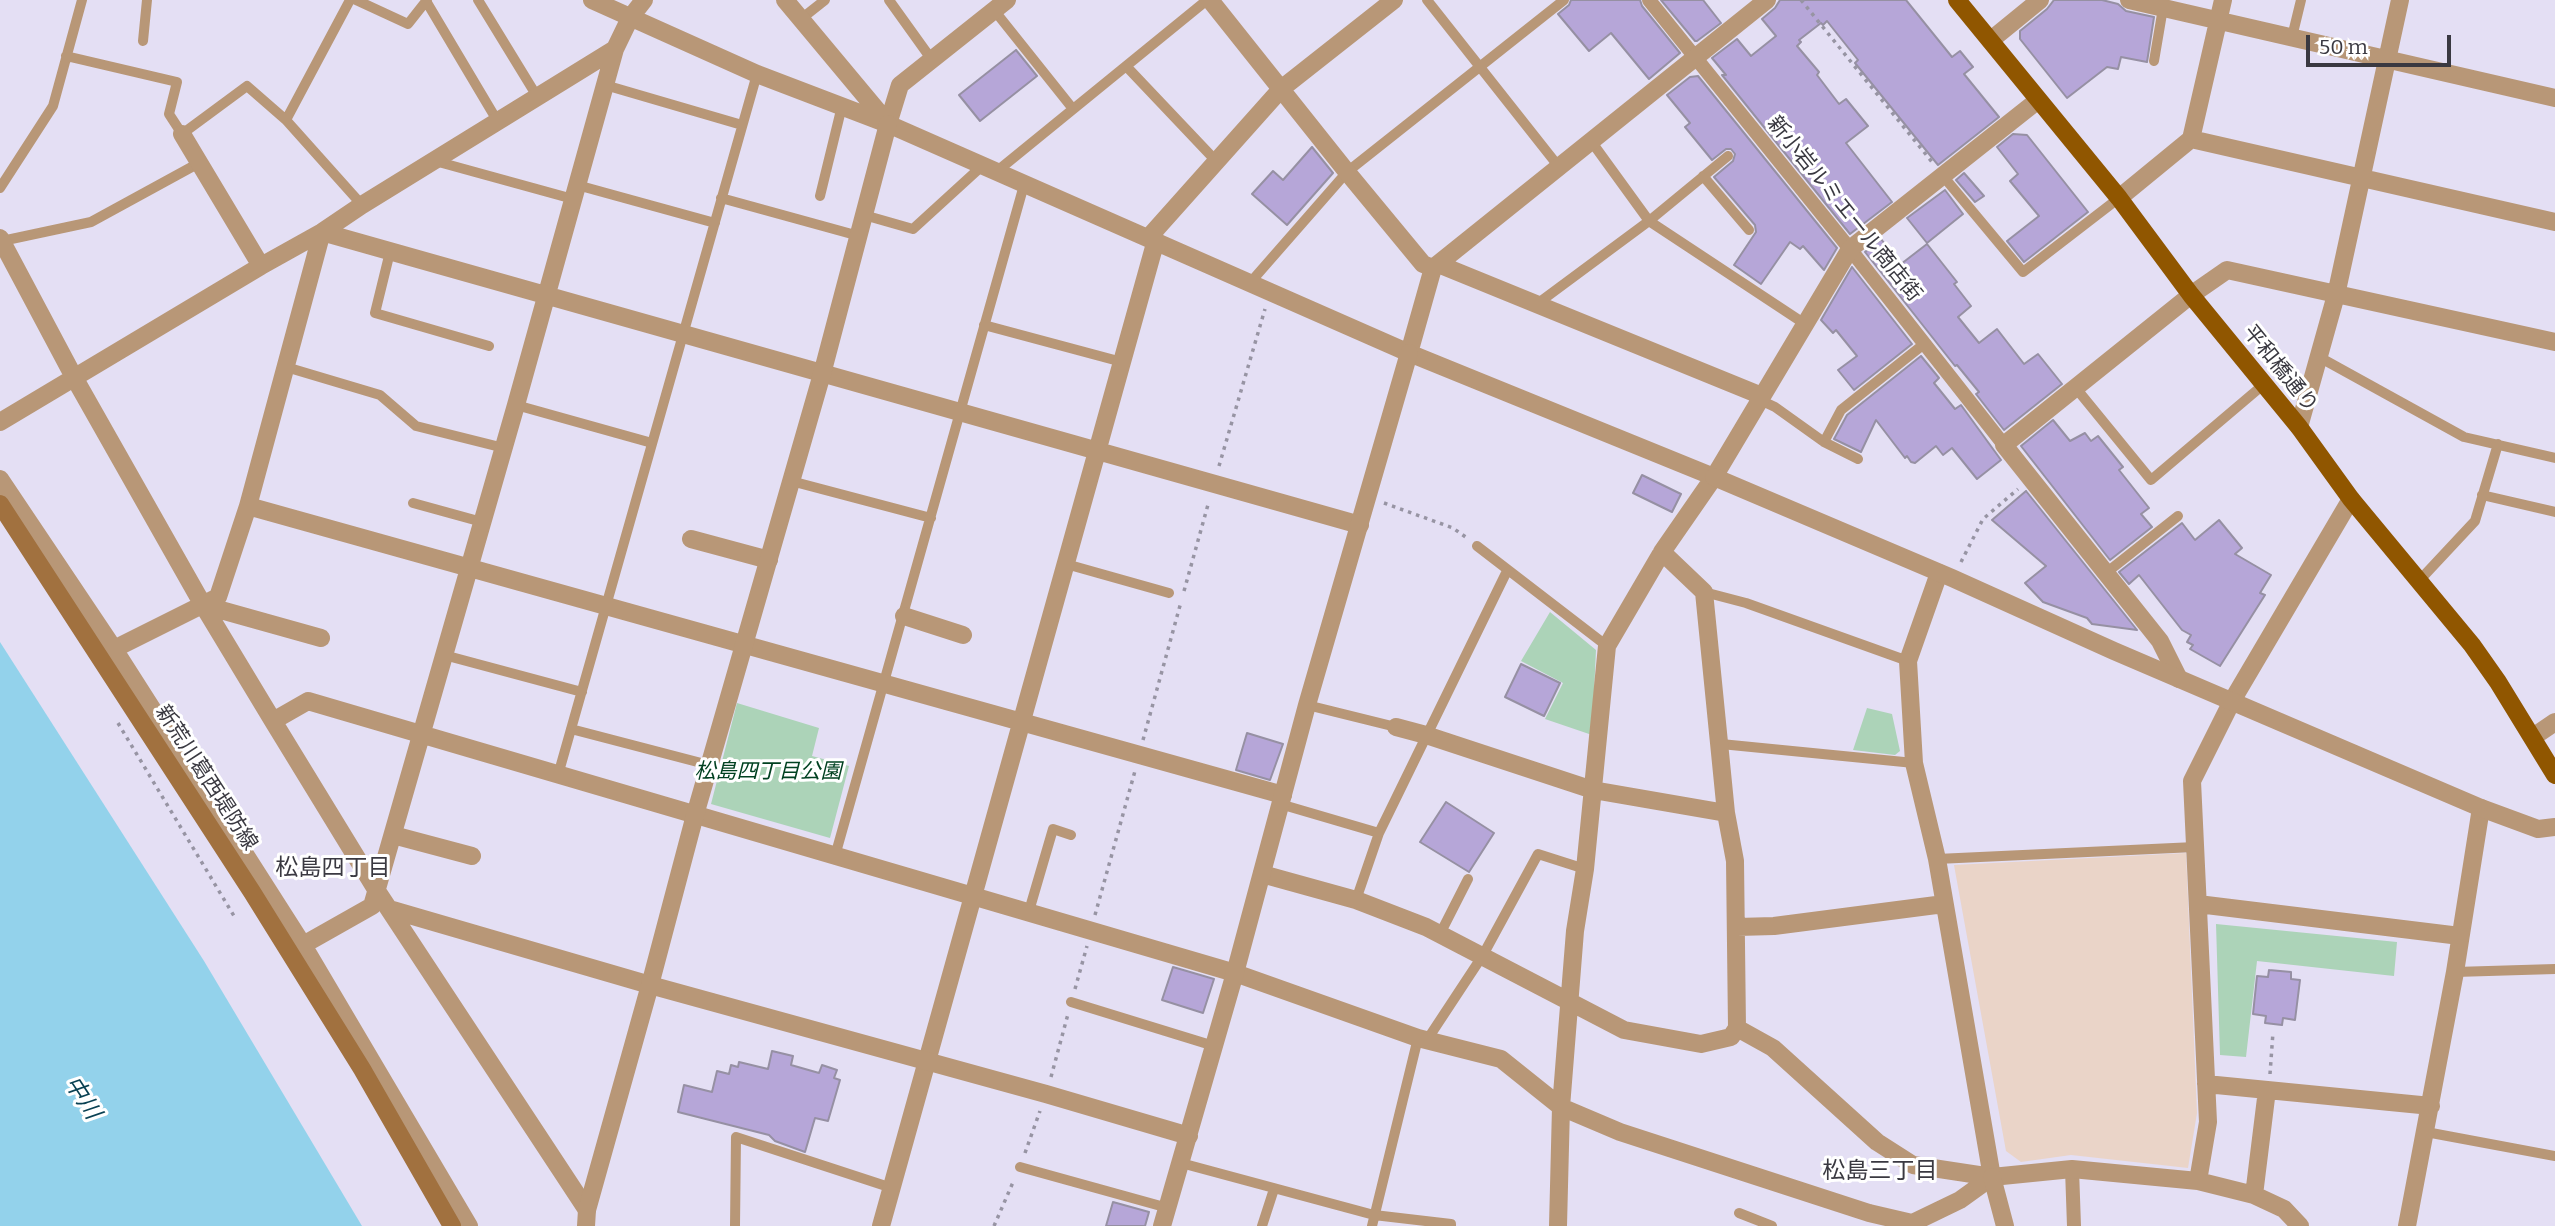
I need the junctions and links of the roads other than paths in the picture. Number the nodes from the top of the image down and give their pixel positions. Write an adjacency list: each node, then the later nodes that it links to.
1 (81, 0): 33 (lane)
2 (147, 0): 30 (lane)
3 (349, 0): 48 (lane)
4 (356, 0): 5 (lane)
5 (427, 0): 49 (lane)
6 (478, 0): 43 (lane)
7 (592, 0): 26 (street)
8 (644, 0): 26 (street)
9 (785, 0): 27 (street)
10 (825, 0): 27 (lane)
11 (889, 0): 36 (lane)
12 (1208, 0): 38 (lane); 42 (street)
13 (1394, 0): 42 (street)
14 (1427, 0): 39 (lane)
15 (1564, 0): 39 (lane)
16 (1649, 0): 34 (street, 新小岩ルミエール商店街)
17 (1767, 0): 34 (street)
18 (1957, 0): 31 (main road, 平和橋通り)
19 (2040, 0): 31 (street)
20 (2129, 0): 25 (street)
21 (2223, 0): 28 (street)
22 (2301, 0): 29 (lane)
23 (2400, 0): 35 (street)
24 (999, 4): 36 (street); 47 (lane)
25 (2168, 6): 28 (street); 37 (lane)
26 (630, 18): 32 (street); 40 (street)
27 (801, 19): 50 (street)
28 (2218, 20): 29 (street); 53 (street)
29 (2292, 37): 35 (street)
30 (143, 40)
31 (1991, 40): 45 (main road, 平和橋通り)
32 (615, 49): 41 (street); 43 (street)
33 (66, 56): 52 (lane); 66 (lane)
34 (1695, 58): 54 (street); 81 (street, 新小岩ルミエール商店街)
35 (2386, 59): 44 (street); 64 (street)
36 (932, 60): 50 (street)
37 (2154, 61)
38 (1126, 66): 47 (lane); 57 (lane)
39 (1480, 66): 59 (lane); 61 (lane)
40 (757, 74): 46 (street); 51 (lane)
41 (605, 85): 51 (lane); 67 (street)
42 (1282, 89): 57 (street); 61 (street)
43 (538, 97): 49 (street)
44 (2555, 98)
45 (2037, 101): 63 (street); 70 (main road, 平和橋通り)
46 (842, 106): 50 (street); 68 (lane)
47 (1073, 109): 60 (lane)
48 (286, 120): 52 (lane); 71 (lane)
49 (498, 122): 56 (street)
50 (888, 124): 60 (street); 72 (street)
51 (743, 125): 69 (lane)
52 (182, 134): 58 (street)
53 (2191, 139): 64 (street); 70 (street)
54 (1591, 141): 59 (street); 73 (lane)
55 (1728, 156): 62 (lane)
56 (434, 161): 67 (lane); 71 (street)
57 (1217, 162): 80 (street)
58 (199, 163): 79 (lane); 83 (street)
59 (1559, 167): 84 (street)
60 (989, 169): 65 (street); 72 (lane)
61 (1347, 172): 84 (street); 85 (lane)
62 (1703, 176): 73 (lane); 76 (lane)
63 (1943, 176): 70 (lane); 81 (street)
64 (2361, 178): 74 (street); 87 (street)
65 (1024, 185): 80 (street); 91 (lane)
66 (0, 188)
67 (575, 192): 75 (lane); 88 (street)
68 (820, 196)
69 (722, 198): 75 (lane); 78 (lane)
70 (2119, 198): 86 (main road, 平和橋通り)
71 (362, 205): 77 (street)
72 (864, 215): 78 (street)
73 (1649, 220): 89 (lane); 90 (lane)
74 (2555, 222)
75 (715, 223): 92 (lane)
76 (1749, 230)
77 (322, 232): 82 (street); 83 (street); 99 (street)
78 (859, 236): 100 (street)
79 (1, 239): 101 (street)
80 (1152, 239): 85 (street); 98 (street)
81 (1850, 249): 90 (street); 94 (street, 新小岩ルミエール商店街)
82 (390, 251): 88 (street); 95 (lane)
83 (261, 266): 101 (street)
84 (1435, 266): 89 (street); 96 (street)
85 (1249, 284): 96 (street)
86 (2191, 295): 87 (street); 102 (main road, 平和橋通り); 103 (street)
87 (2336, 295): 93 (street); 97 (street)
88 (545, 296): 92 (street); 105 (street)
89 (1537, 304): 104 (street)
90 (1805, 324): 104 (street)
91 (984, 325): 98 (lane); 106 (lane)
92 (683, 335): 100 (street); 110 (lane)
93 (2555, 342)
94 (1924, 344): 109 (lane); 112 (street, 新小岩ルミエール商店街)
95 (489, 346)
96 (1409, 353): 117 (street); 129 (street)
97 (2319, 358): 108 (street); 111 (lane)
98 (1122, 362): 114 (street)
99 (286, 367): 113 (lane); 124 (street)
100 (822, 374): 106 (street); 119 (street)
101 (75, 379): 107 (street); 142 (street)
102 (2263, 385): 103 (lane); 108 (main road, 平和橋通り)
103 (2076, 387): 112 (street)
104 (1761, 398): 109 (lane); 117 (street)
105 (516, 405): 110 (lane); 113 (street)
106 (960, 410): 114 (street); 127 (lane)
107 (0, 422)
108 (2299, 427): 121 (main road, 平和橋通り)
109 (1824, 442): 116 (lane)
110 (652, 443): 143 (lane)
111 (2498, 444): 115 (lane); 120 (lane)
112 (2004, 445): 137 (street)
113 (504, 448): 128 (street)
114 (1097, 450): 129 (street); 134 (street)
115 (2555, 458)
116 (1858, 459)
117 (1714, 477): 132 (street); 138 (street)
118 (0, 479): 149 (street)
119 (792, 481): 127 (lane); 133 (street)
120 (2482, 495): 125 (lane); 139 (lane)
121 (2351, 499): 139 (main road, 平和橋通り); 155 (street)
122 (413, 503): 128 (lane)
123 (0, 504): 186 (main road, 新荒川葛西堤防線)
124 (248, 506): 135 (street); 142 (street)
125 (2555, 512)
126 (2178, 516): 137 (lane)
127 (931, 518): 144 (lane)
128 (482, 522): 135 (street)
129 (1360, 525): 156 (street)
130 (691, 539): 133 (street)
131 (1477, 546): 136 (lane)
132 (1662, 552): 140 (street); 148 (street)
133 (769, 560): 147 (street)
134 (1066, 564): 141 (lane); 158 (street)
135 (469, 568): 143 (street); 150 (street)
136 (1507, 571): 148 (lane); 163 (lane)
137 (2106, 573): 152 (street)
138 (1945, 575): 151 (street); 152 (street)
139 (2418, 582): 164 (main road, 平和橋通り)
140 (1704, 592): 151 (lane); 165 (street)
141 (1169, 593)
142 (203, 605): 146 (street); 149 (street); 157 (street)
143 (606, 606): 147 (street); 154 (lane)
144 (904, 616): 145 (street); 153 (lane)
145 (963, 635)
146 (321, 638)
147 (745, 645): 153 (street); 167 (street)
148 (1607, 646): 170 (street)
149 (114, 649): 186 (street)
150 (444, 655): 154 (lane); 162 (street)
151 (1908, 661): 166 (street)
152 (2179, 679): 155 (street)
153 (885, 684): 158 (street); 181 (lane)
154 (582, 692): 161 (lane)
155 (2232, 701): 172 (street); 179 (street)
156 (1307, 705): 160 (lane); 171 (street)
157 (273, 722): 162 (street); 187 (street)
158 (1021, 722): 171 (street); 188 (street)
159 (2555, 722): 164 (street)
160 (1396, 727): 163 (street)
161 (571, 729): 167 (lane); 168 (lane)
162 (423, 734): 168 (street); 177 (street)
163 (1426, 735): 170 (street); 176 (lane)
164 (2533, 737): 169 (main road, 平和橋通り)
165 (1721, 744): 166 (lane); 173 (street)
166 (1914, 763): 182 (street)
167 (709, 765): 174 (street)
168 (558, 775): 174 (street)
169 (2555, 775)
170 (1593, 790): 173 (street); 183 (street)
171 (1281, 800): 176 (lane); 184 (street)
172 (2481, 808): 175 (street); 196 (street)
173 (1726, 813): 194 (street)
174 (695, 815): 181 (street); 202 (street)
175 (2555, 827)
176 (1379, 833): 189 (lane)
177 (393, 835): 180 (street); 187 (street)
178 (1071, 835): 193 (lane)
179 (2195, 847): 182 (lane); 191 (street)
180 (472, 856)
181 (835, 856): 188 (street)
182 (1937, 859): 190 (street)
183 (1585, 869): 198 (lane); 204 (street)
184 (1262, 874): 189 (street); 200 (street)
185 (1468, 879): 195 (lane)
186 (258, 888): 197 (street); 230 (main road, 新荒川葛西堤防線)
187 (377, 891): 192 (street); 197 (street)
188 (973, 895): 193 (street); 208 (street)
189 (1356, 900): 195 (street)
190 (1944, 904): 194 (street); 219 (street)
191 (2198, 904): 196 (street); 209 (street)
192 (389, 909): 202 (street); 227 (street)
193 (1029, 911): 200 (street)
194 (1737, 927): 205 (street)
195 (1440, 934): 198 (street)
196 (2460, 936): 201 (street)
197 (303, 945): 231 (street)
198 (1483, 955): 204 (street); 206 (lane)
199 (2555, 969): 201 (lane)
200 (1235, 972): 206 (street); 207 (street)
201 (2455, 972): 212 (street)
202 (650, 985): 208 (street); 227 (street)
203 (1071, 1002): 207 (lane)
204 (1570, 1003): 205 (street); 211 (street)
205 (1737, 1028): 219 (street)
206 (1423, 1039): 211 (street); 225 (lane)
207 (1214, 1046): 214 (street)
208 (927, 1061): 214 (street); 221 (street)
209 (2206, 1084): 210 (street); 220 (street)
210 (2268, 1085): 212 (street); 223 (street)
211 (1562, 1107): 229 (street); 237 (street)
212 (2431, 1107): 213 (street)
213 (2426, 1132): 215 (lane); 242 (street)
214 (1189, 1136): 216 (street)
215 (2555, 1156)
216 (1181, 1163): 222 (lane); 226 (street)
217 (1020, 1167): 226 (lane)
218 (2072, 1169): 219 (street); 220 (street); 240 (street)
219 (1992, 1178): 228 (street); 239 (street)
220 (2198, 1181): 223 (street)
221 (892, 1188): 232 (lane); 233 (street)
222 (1274, 1189): 225 (lane); 234 (lane)
223 (2254, 1195): 241 (street)
224 (1738, 1213): 238 (lane)
225 (1374, 1215): 235 (lane); 236 (lane)
226 (1165, 1217)
227 (587, 1218)
228 (1935, 1219): 229 (street)
229 (1909, 1225)
230 (452, 1226)
231 (469, 1226)
232 (735, 1226)
233 (881, 1226)
234 (1262, 1226)
235 (1372, 1226)
236 (1451, 1226)
237 (1558, 1226)
238 (1772, 1226)
239 (2005, 1226)
240 (2074, 1226)
241 (2300, 1226)
242 (2407, 1226)

